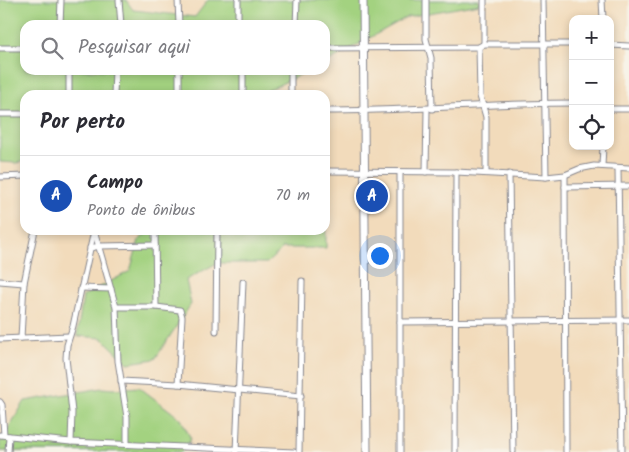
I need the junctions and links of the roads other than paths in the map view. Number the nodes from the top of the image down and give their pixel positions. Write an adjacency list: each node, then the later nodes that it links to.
1 (61, 0): 12 (street)
2 (119, 0): 13 (street)
3 (178, 0): 14 (street)
4 (238, 0): 15 (street)
5 (297, 0): 16 (street)
6 (364, 0): 25 (street)
7 (426, 0): 26 (street)
8 (484, 0): 20 (street)
9 (543, 0): 17 (street)
10 (602, 0): 11 (street)
11 (603, 15)
12 (60, 20)
13 (121, 20)
14 (179, 20)
15 (238, 20)
16 (296, 20)
17 (544, 44): 18 (street); 20 (street); 37 (street)
18 (569, 44)
19 (614, 45): 21 (street)
20 (482, 46): 26 (street); 39 (street)
21 (629, 46)
22 (0, 48): 23 (street)
23 (20, 48)
24 (330, 48): 25 (street)
25 (363, 48): 26 (street); 44 (street)
26 (428, 48): 40 (street)
27 (69, 75): 32 (street)
28 (115, 75): 33 (street)
29 (179, 75): 34 (street)
30 (243, 75): 35 (street)
31 (291, 75): 36 (street)
32 (69, 90)
33 (114, 90)
34 (179, 90)
35 (243, 90)
36 (291, 90)
37 (545, 103): 38 (street); 39 (street); 61 (street)
38 (569, 103)
39 (482, 104): 40 (street); 56 (street)
40 (430, 109): 44 (street); 54 (street)
41 (614, 109): 42 (street)
42 (629, 109)
43 (330, 111): 44 (street)
44 (364, 111): 52 (street)
45 (0, 114): 46 (street)
46 (20, 114)
47 (603, 150): 48 (street)
48 (602, 166): 49 (street); 58 (street)
49 (618, 168): 50 (street); 62 (street)
50 (629, 168)
51 (330, 170): 52 (street)
52 (364, 171): 53 (street); 106 (street)
53 (400, 172): 54 (street); 86 (street)
54 (426, 172): 55 (street)
55 (456, 172): 56 (street); 81 (street)
56 (486, 173): 57 (street)
57 (509, 174): 61 (street); 82 (street)
58 (565, 175): 61 (street); 64 (street)
59 (20, 176): 60 (street)
60 (0, 177)
61 (546, 177)
62 (618, 185): 63 (street); 64 (street); 84 (street)
63 (629, 186)
64 (565, 187): 83 (street)
65 (34, 235): 76 (street)
66 (93, 235): 72 (street)
67 (96, 235): 71 (street)
68 (155, 235): 70 (street)
69 (217, 235): 87 (street)
70 (155, 244): 71 (street); 80 (street)
71 (100, 246): 72 (street); 78 (street)
72 (90, 248): 77 (street)
73 (302, 280): 94 (street)
74 (0, 282): 76 (street)
75 (243, 282): 93 (street)
76 (24, 283): 89 (street)
77 (81, 288): 78 (street); 88 (street)
78 (111, 289): 79 (street)
79 (116, 307): 80 (street); 91 (street)
80 (156, 307): 92 (street)
81 (454, 320): 82 (street); 86 (street); 108 (street)
82 (510, 320): 83 (street); 109 (street)
83 (565, 320): 84 (street); 110 (street)
84 (621, 320): 85 (street); 111 (street)
85 (629, 320)
86 (400, 322): 107 (street)
87 (216, 331)
88 (69, 336): 89 (street); 97 (street)
89 (21, 338): 90 (street)
90 (0, 339)
91 (122, 381): 92 (street); 99 (street)
92 (178, 384): 93 (street)
93 (239, 389): 94 (street); 101 (street)
94 (301, 396): 105 (street)
95 (0, 402): 96 (street)
96 (4, 435): 97 (street); 102 (street)
97 (71, 442): 98 (street)
98 (111, 444): 99 (street); 103 (street)
99 (127, 444): 100 (street)
100 (174, 449): 101 (street)
101 (236, 450): 104 (street)
102 (8, 452)
103 (111, 452)
104 (294, 452)
105 (299, 452)
106 (366, 452)
107 (400, 452)
108 (455, 452)
109 (513, 452)
110 (566, 452)
111 (622, 452)

